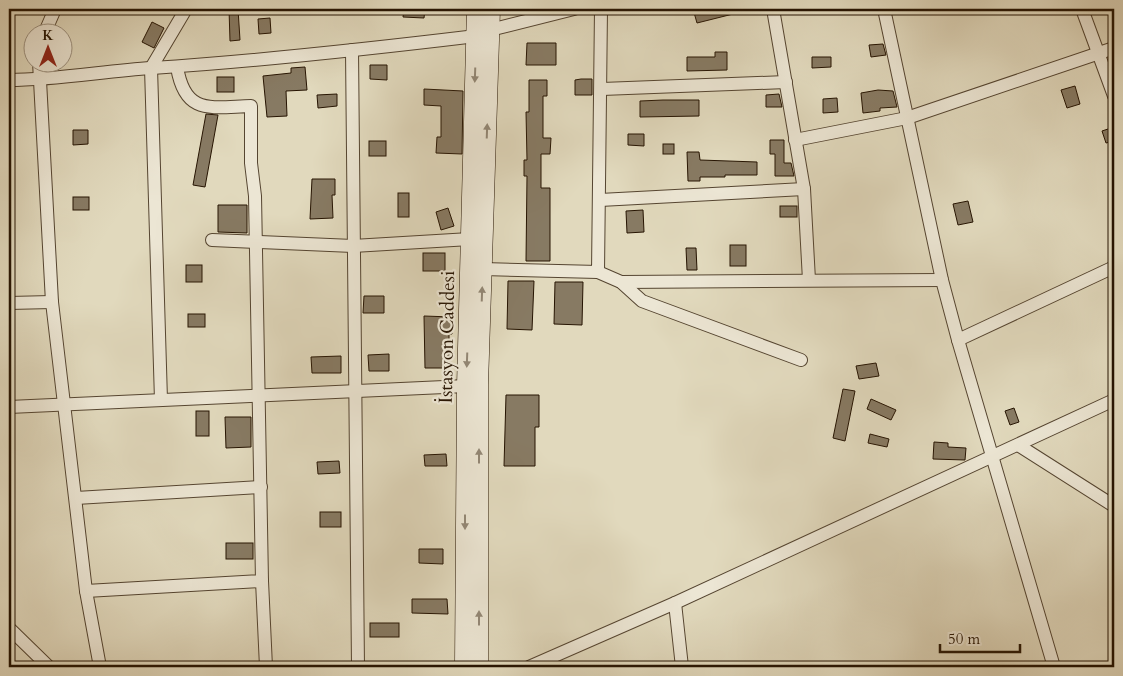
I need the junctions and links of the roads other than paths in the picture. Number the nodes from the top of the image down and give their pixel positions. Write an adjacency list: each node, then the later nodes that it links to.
1 (56, 9): 10 (street)
2 (186, 9): 16 (street)
3 (476, 9): 11 (main road, İstasyon Caddesi)
4 (491, 9): 11 (main road)
5 (574, 9): 11 (street)
6 (601, 9): 21 (street)
7 (774, 9): 20 (street)
8 (884, 9): 23 (street)
9 (1082, 9): 14 (street)
10 (50, 22)
11 (483, 33): 13 (street); 27 (main road, İstasyon Caddesi, one-way to 27); 32 (main road, one-way to 11)
12 (1114, 48): 14 (street)
13 (352, 50): 15 (street); 30 (street)
14 (1097, 54): 22 (street); 23 (street)
15 (177, 67): 16 (street); 29 (street)
16 (151, 68): 19 (street); 44 (street)
17 (40, 72): 19 (street)
18 (9, 80): 19 (street)
19 (41, 80): 37 (street)
20 (786, 82): 21 (street); 24 (street)
21 (602, 89): 26 (street)
22 (1114, 96)
23 (907, 118): 24 (street); 35 (street)
24 (795, 140): 25 (street)
25 (804, 189): 26 (street); 34 (street)
26 (600, 200): 33 (street)
27 (470, 239): 30 (street); 41 (main road, İstasyon Caddesi, one-way to 41)
28 (212, 240): 29 (street)
29 (254, 241): 30 (street); 43 (street)
30 (353, 246): 42 (street)
31 (1114, 267): 39 (street)
32 (483, 269): 33 (street); 63 (main road, one-way to 32)
33 (598, 272): 36 (street)
34 (809, 280): 35 (street); 36 (street)
35 (942, 280): 39 (street)
36 (621, 282): 40 (street)
37 (52, 302): 38 (street); 46 (street)
38 (9, 303)
39 (958, 340): 49 (street)
40 (801, 360)
41 (466, 386): 42 (street); 62 (main road, İstasyon Caddesi, one-way to 62)
42 (354, 392): 43 (street); 61 (street)
43 (260, 396): 44 (street); 50 (street)
44 (161, 400): 46 (street)
45 (1114, 400): 48 (street)
46 (64, 404): 47 (street); 51 (street)
47 (9, 407)
48 (1018, 445): 49 (street); 52 (street)
49 (992, 456): 55 (street); 66 (street)
50 (261, 486): 51 (street); 53 (street)
51 (76, 498): 54 (street)
52 (1114, 506)
53 (262, 580): 54 (street); 60 (street)
54 (86, 591): 59 (street)
55 (675, 603): 57 (street); 65 (street)
56 (9, 628): 58 (street)
57 (555, 662): 64 (street)
58 (49, 667)
59 (100, 667)
60 (266, 667)
61 (358, 667)
62 (464, 667)
63 (479, 667)
64 (529, 667)
65 (682, 667)
66 (1054, 667)

